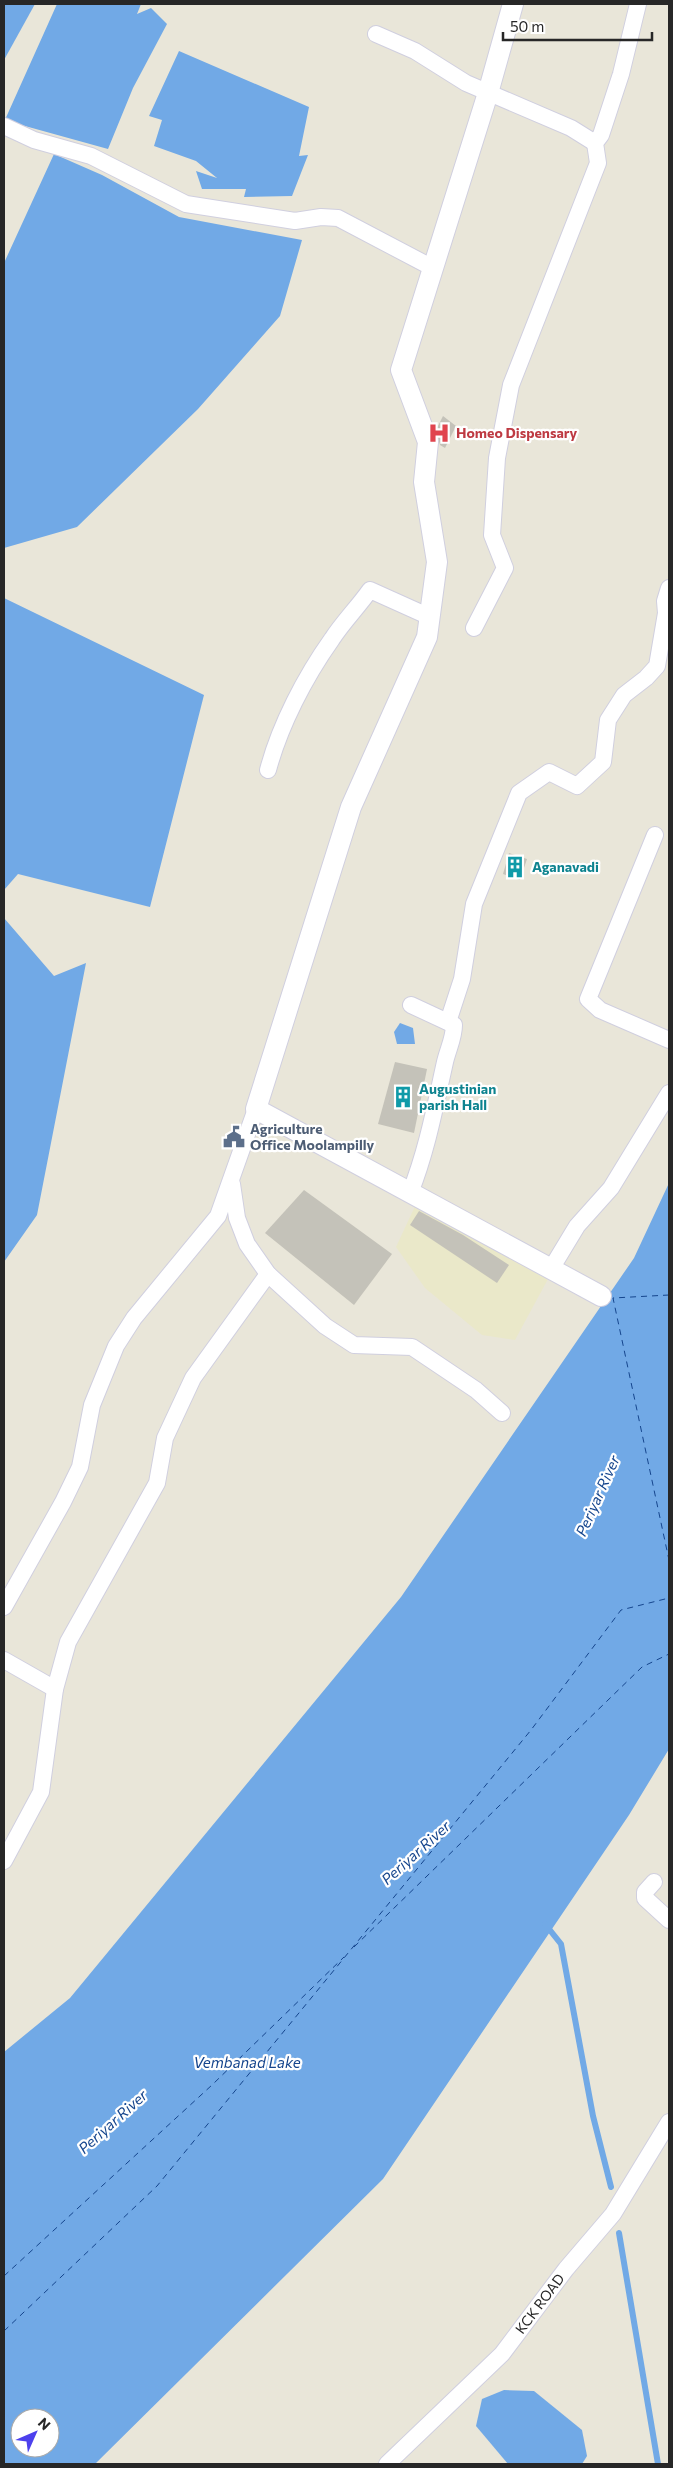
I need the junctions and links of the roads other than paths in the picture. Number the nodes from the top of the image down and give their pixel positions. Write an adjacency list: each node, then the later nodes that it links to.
1 (513, 4): 4 (street)
2 (638, 4): 6 (street)
3 (376, 34): 4 (street)
4 (488, 93): 6 (street); 7 (street)
5 (4, 126): 7 (street)
6 (595, 143): 10 (street)
7 (433, 268): 9 (street)
8 (669, 588): 14 (street)
9 (430, 617): 11 (street); 17 (street)
10 (474, 628)
11 (268, 770)
12 (655, 835): 15 (street)
13 (411, 1005): 14 (street)
14 (448, 1022): 19 (street)
15 (669, 1040)
16 (669, 1093): 20 (street)
17 (256, 1109): 18 (street); 19 (street)
18 (232, 1182): 21 (street); 24 (street)
19 (410, 1192): 20 (street)
20 (551, 1269): 22 (street)
21 (268, 1274): 23 (street); 26 (street)
22 (601, 1296)
23 (502, 1413)
24 (4, 1608)
25 (4, 1660): 26 (street)
26 (56, 1690): 27 (street)
27 (4, 1861)
28 (654, 1882): 29 (street)
29 (669, 1920)
30 (669, 2122): 31 (street, KCK ROAD)
31 (386, 2464)

